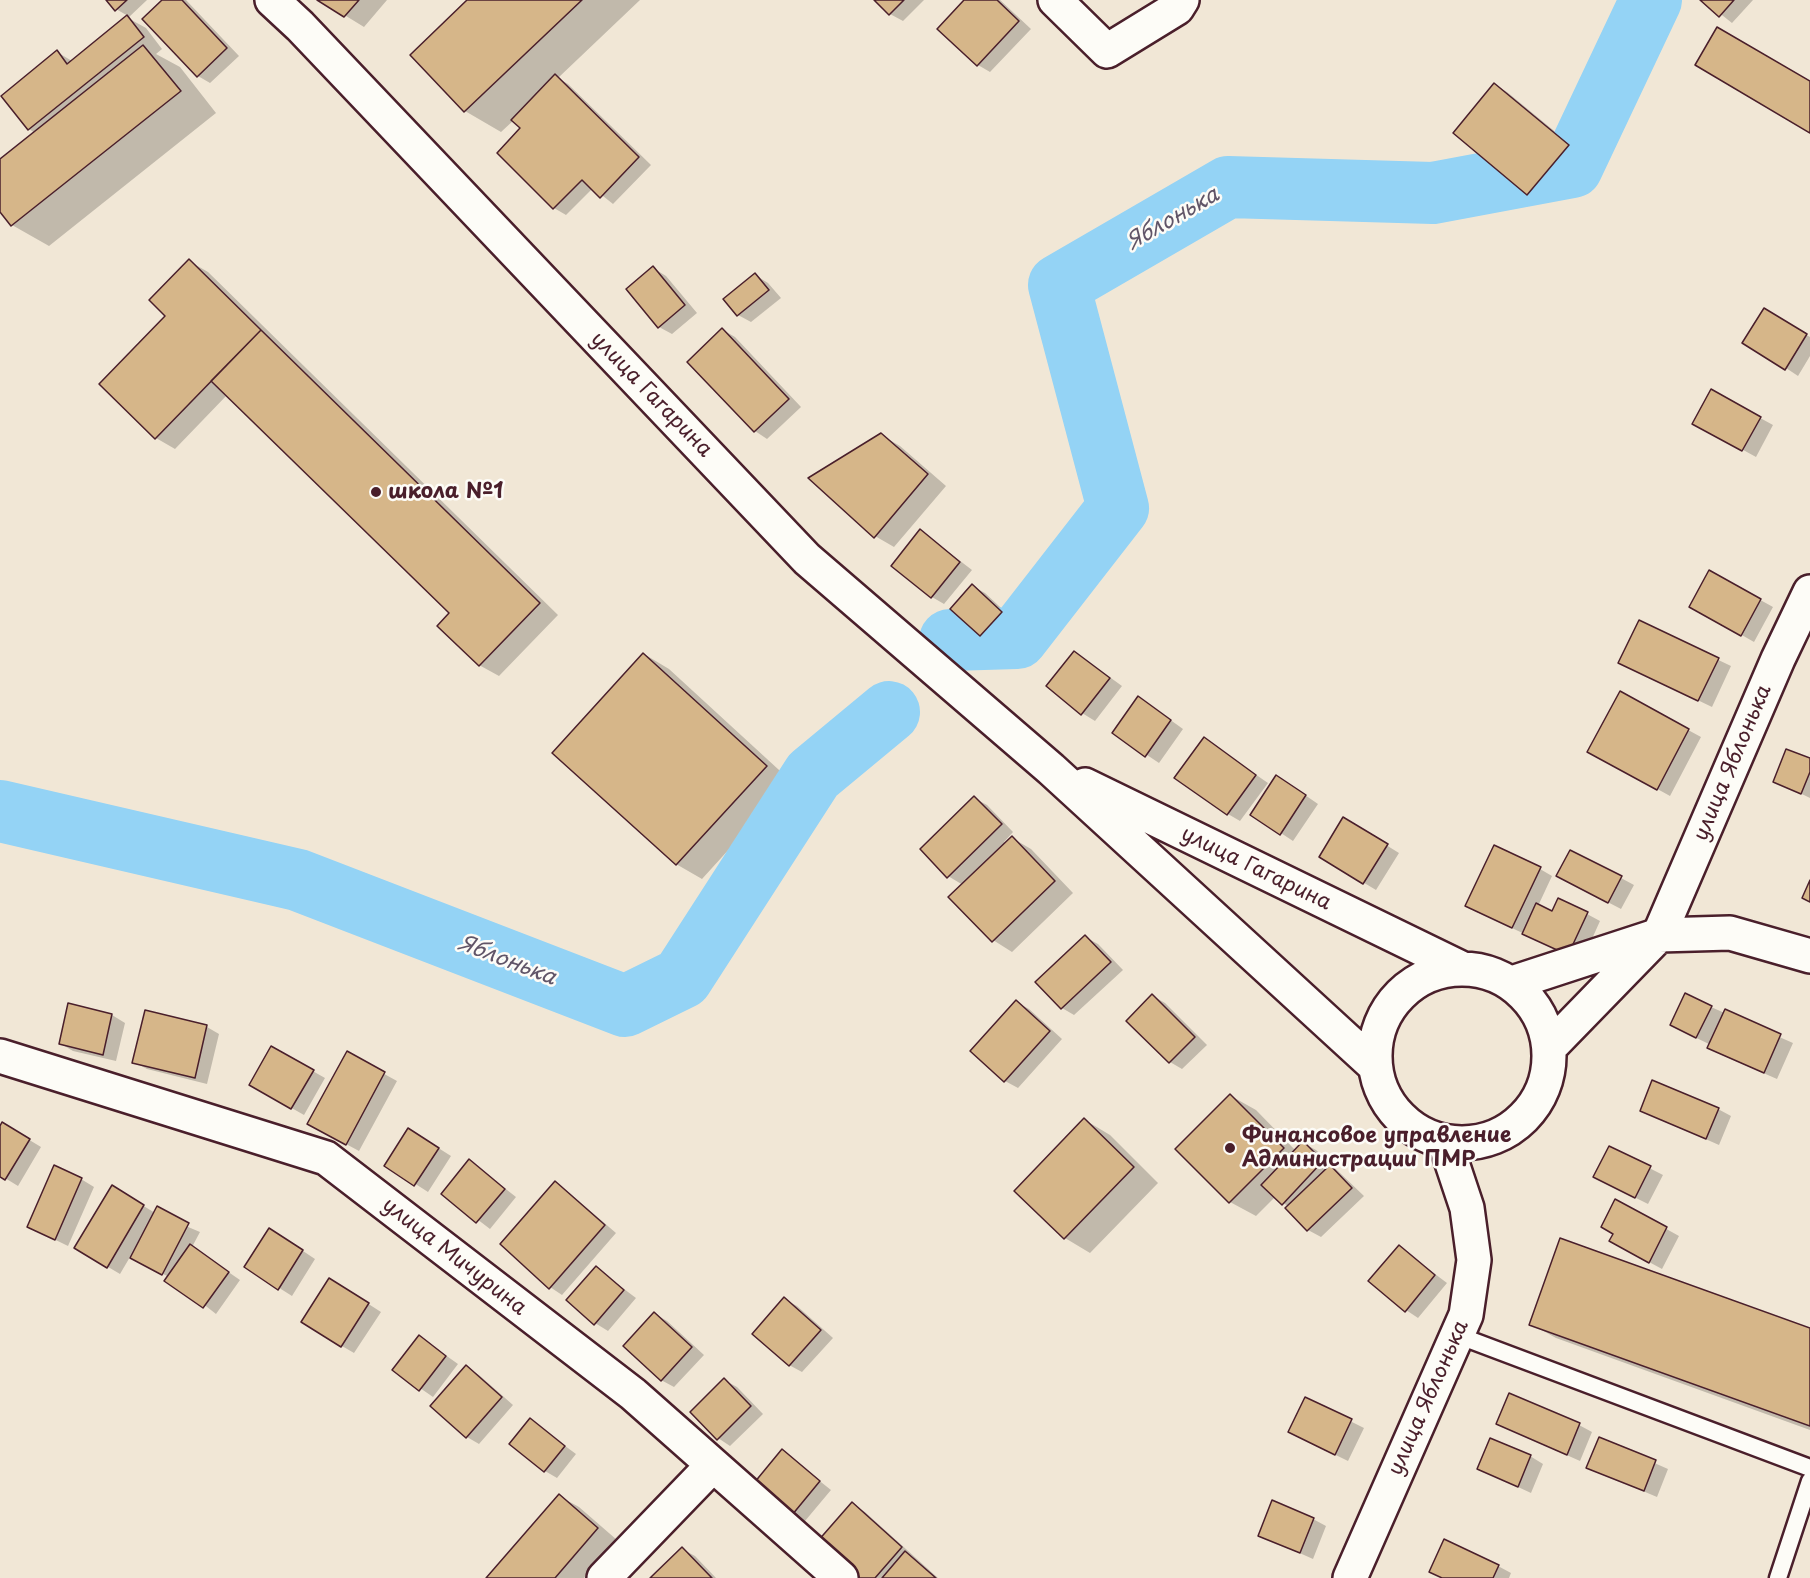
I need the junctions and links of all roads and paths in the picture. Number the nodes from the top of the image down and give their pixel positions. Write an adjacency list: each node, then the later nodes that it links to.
1 (272, 0): 5 (street, улица Гагарина)
2 (1055, 0): 3 (street)
3 (1182, 0)
4 (1810, 592): 6 (street, улица Яблонька)
5 (1051, 769): 8 (street, улица Гагарина); 12 (street, улица Гагарина)
6 (1659, 935): 7 (street); 9 (street); 10 (street)
7 (1810, 956)
8 (1461, 968): 9 (street, улица Гагарина); 12 (street, улица Гагарина)
9 (1512, 983): 10 (street, улица Гагарина)
10 (1550, 1047): 13 (street, улица Гагарина)
11 (0, 1056): 15 (street, улица Мичурина)
12 (1375, 1066): 13 (street, улица Гагарина)
13 (1445, 1142): 14 (street, улица Яблонька)
14 (1457, 1335): 16 (lane); 20 (street, улица Яблонька)
15 (712, 1465): 18 (street); 19 (street, улица Мичурина)
16 (1810, 1468)
17 (1810, 1481): 21 (lane)
18 (604, 1578)
19 (841, 1578)
20 (1350, 1578)
21 (1778, 1578)

